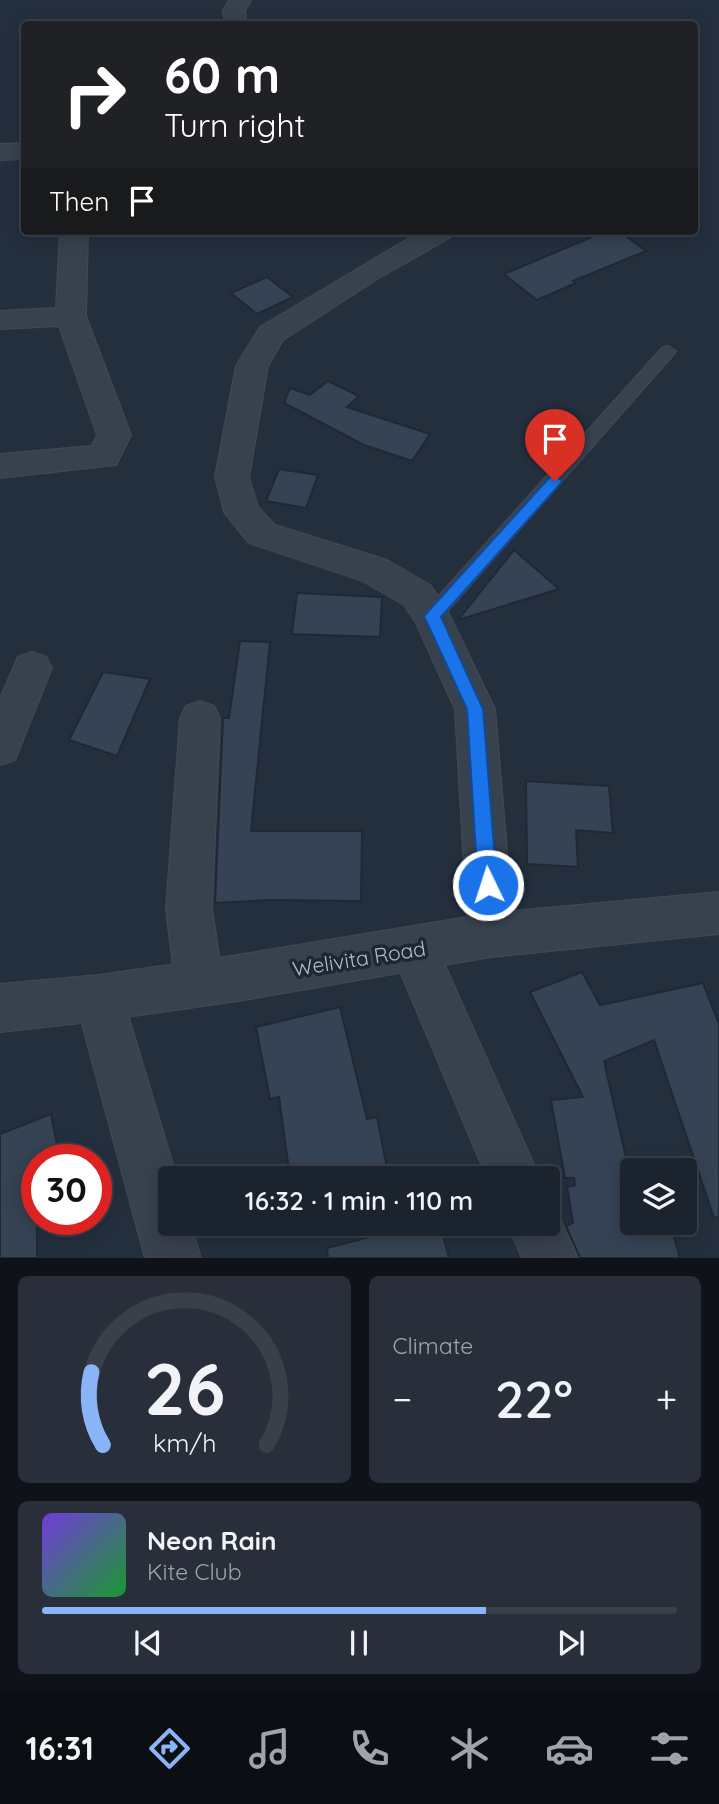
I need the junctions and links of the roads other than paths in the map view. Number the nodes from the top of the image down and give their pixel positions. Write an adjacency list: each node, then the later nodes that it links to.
1 (240, 0): 2 (street)
2 (236, 21)
3 (21, 150): 4 (street)
4 (0, 152)
5 (74, 235): 7 (street)
6 (434, 235): 11 (street)
7 (71, 316): 8 (street); 10 (street)
8 (0, 320)
9 (668, 351): 11 (lane)
10 (0, 466)
11 (432, 616): 16 (street)
12 (32, 668): 14 (street)
13 (200, 718): 18 (street)
14 (0, 748)
15 (719, 913): 16 (street, Welivita Road)
16 (491, 936): 17 (street, Welivita Road)
17 (414, 950): 18 (street, Welivita Road); 21 (street)
18 (199, 983): 19 (street, Welivita Road)
19 (99, 998): 20 (street, Welivita Road); 23 (street)
20 (0, 1008)
21 (509, 1166)
22 (540, 1236): 24 (street)
23 (173, 1258)
24 (550, 1258)

